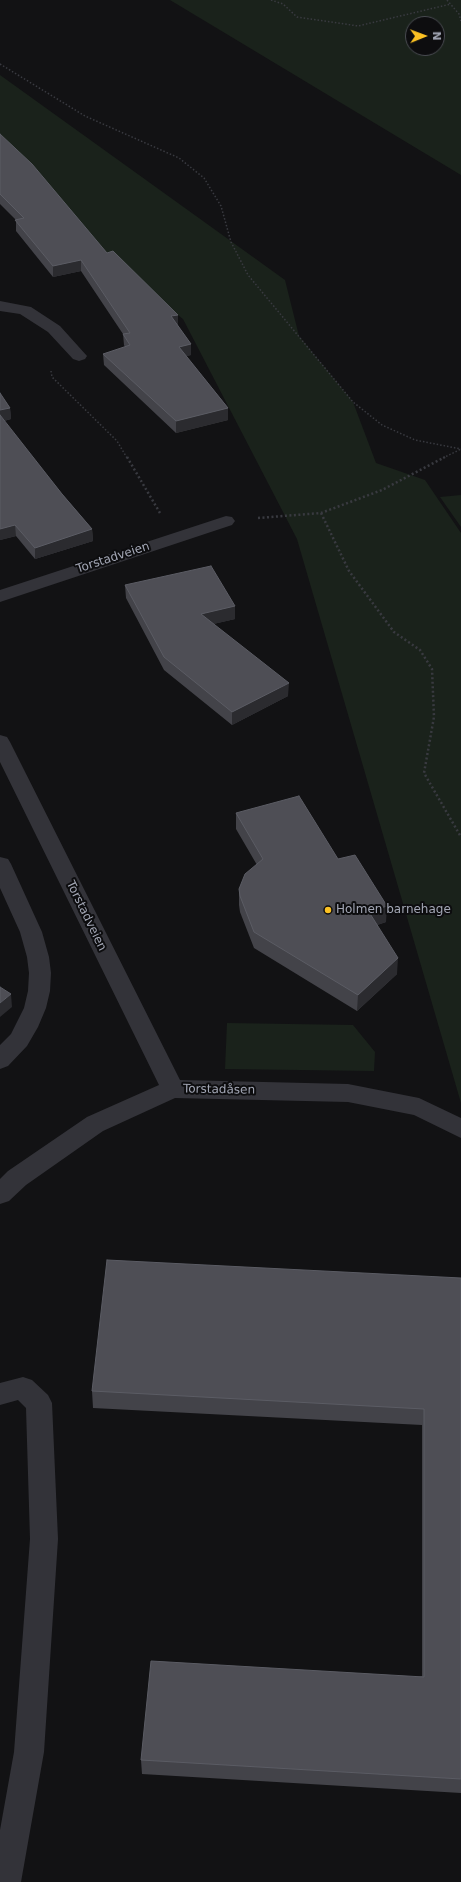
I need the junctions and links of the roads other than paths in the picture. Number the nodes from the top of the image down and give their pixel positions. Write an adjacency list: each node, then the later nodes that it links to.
1 (0, 306): 2 (street)
2 (79, 356)
3 (226, 521): 4 (street, Torstadveien)
4 (0, 596)
5 (0, 742): 8 (street, Torstadveien)
6 (0, 864): 7 (street)
7 (0, 1060)
8 (173, 1089): 9 (street, Torstadåsen); 10 (street, Torstadåsen)
9 (461, 1129)
10 (0, 1194)
11 (0, 1394): 12 (street)
12 (6, 1882)

